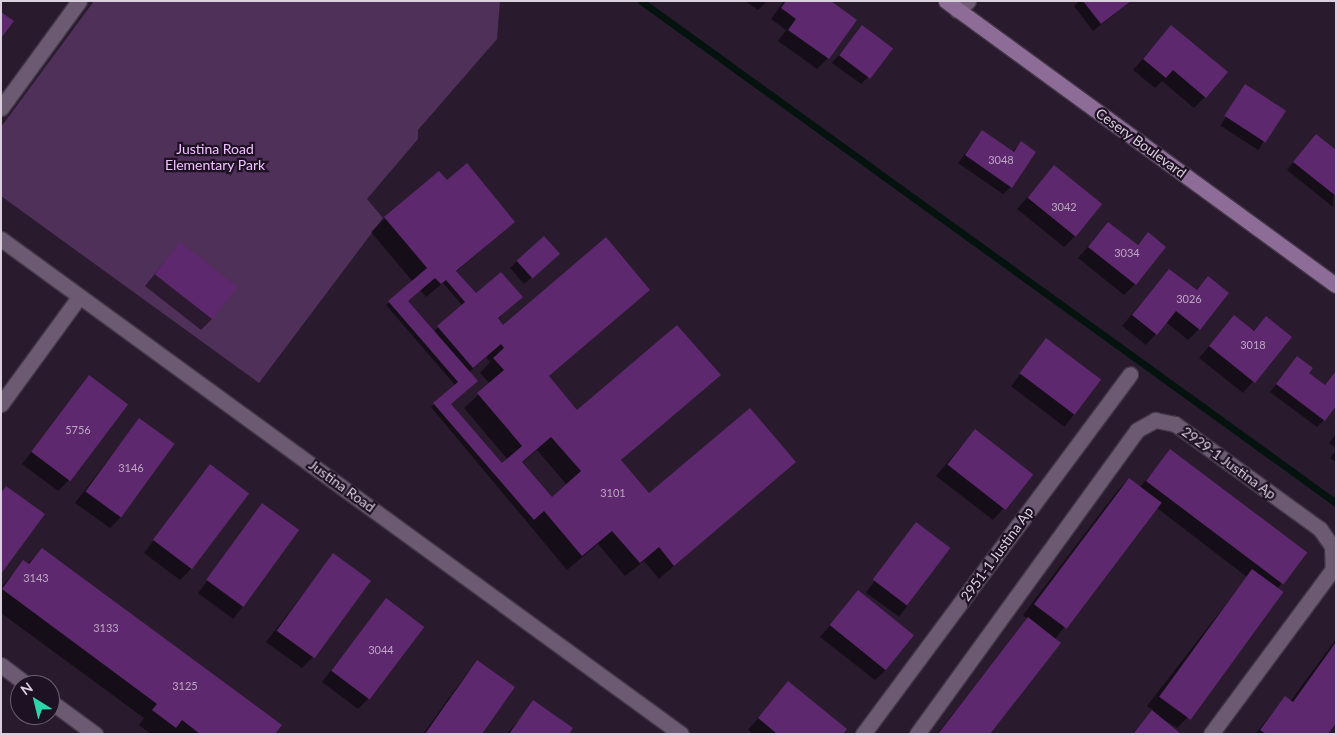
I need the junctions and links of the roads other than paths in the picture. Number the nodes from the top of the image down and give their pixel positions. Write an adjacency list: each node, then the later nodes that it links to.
1 (79, 1): 3 (street)
2 (957, 4): 5 (main road, Cesery Boulevard)
3 (1, 108)
4 (1, 239): 6 (street, Justina Road)
5 (1336, 286)
6 (79, 297): 8 (street); 13 (street, Justina Road)
7 (1130, 374): 14 (street, 2951-1 Justina Ap)
8 (1, 404)
9 (1, 666): 10 (street)
10 (14, 675)
11 (60, 708): 12 (street)
12 (95, 734)
13 (681, 734)
14 (863, 734)
15 (917, 734): 16 (street, 2929-1 Justina Ap)
16 (1211, 734)

